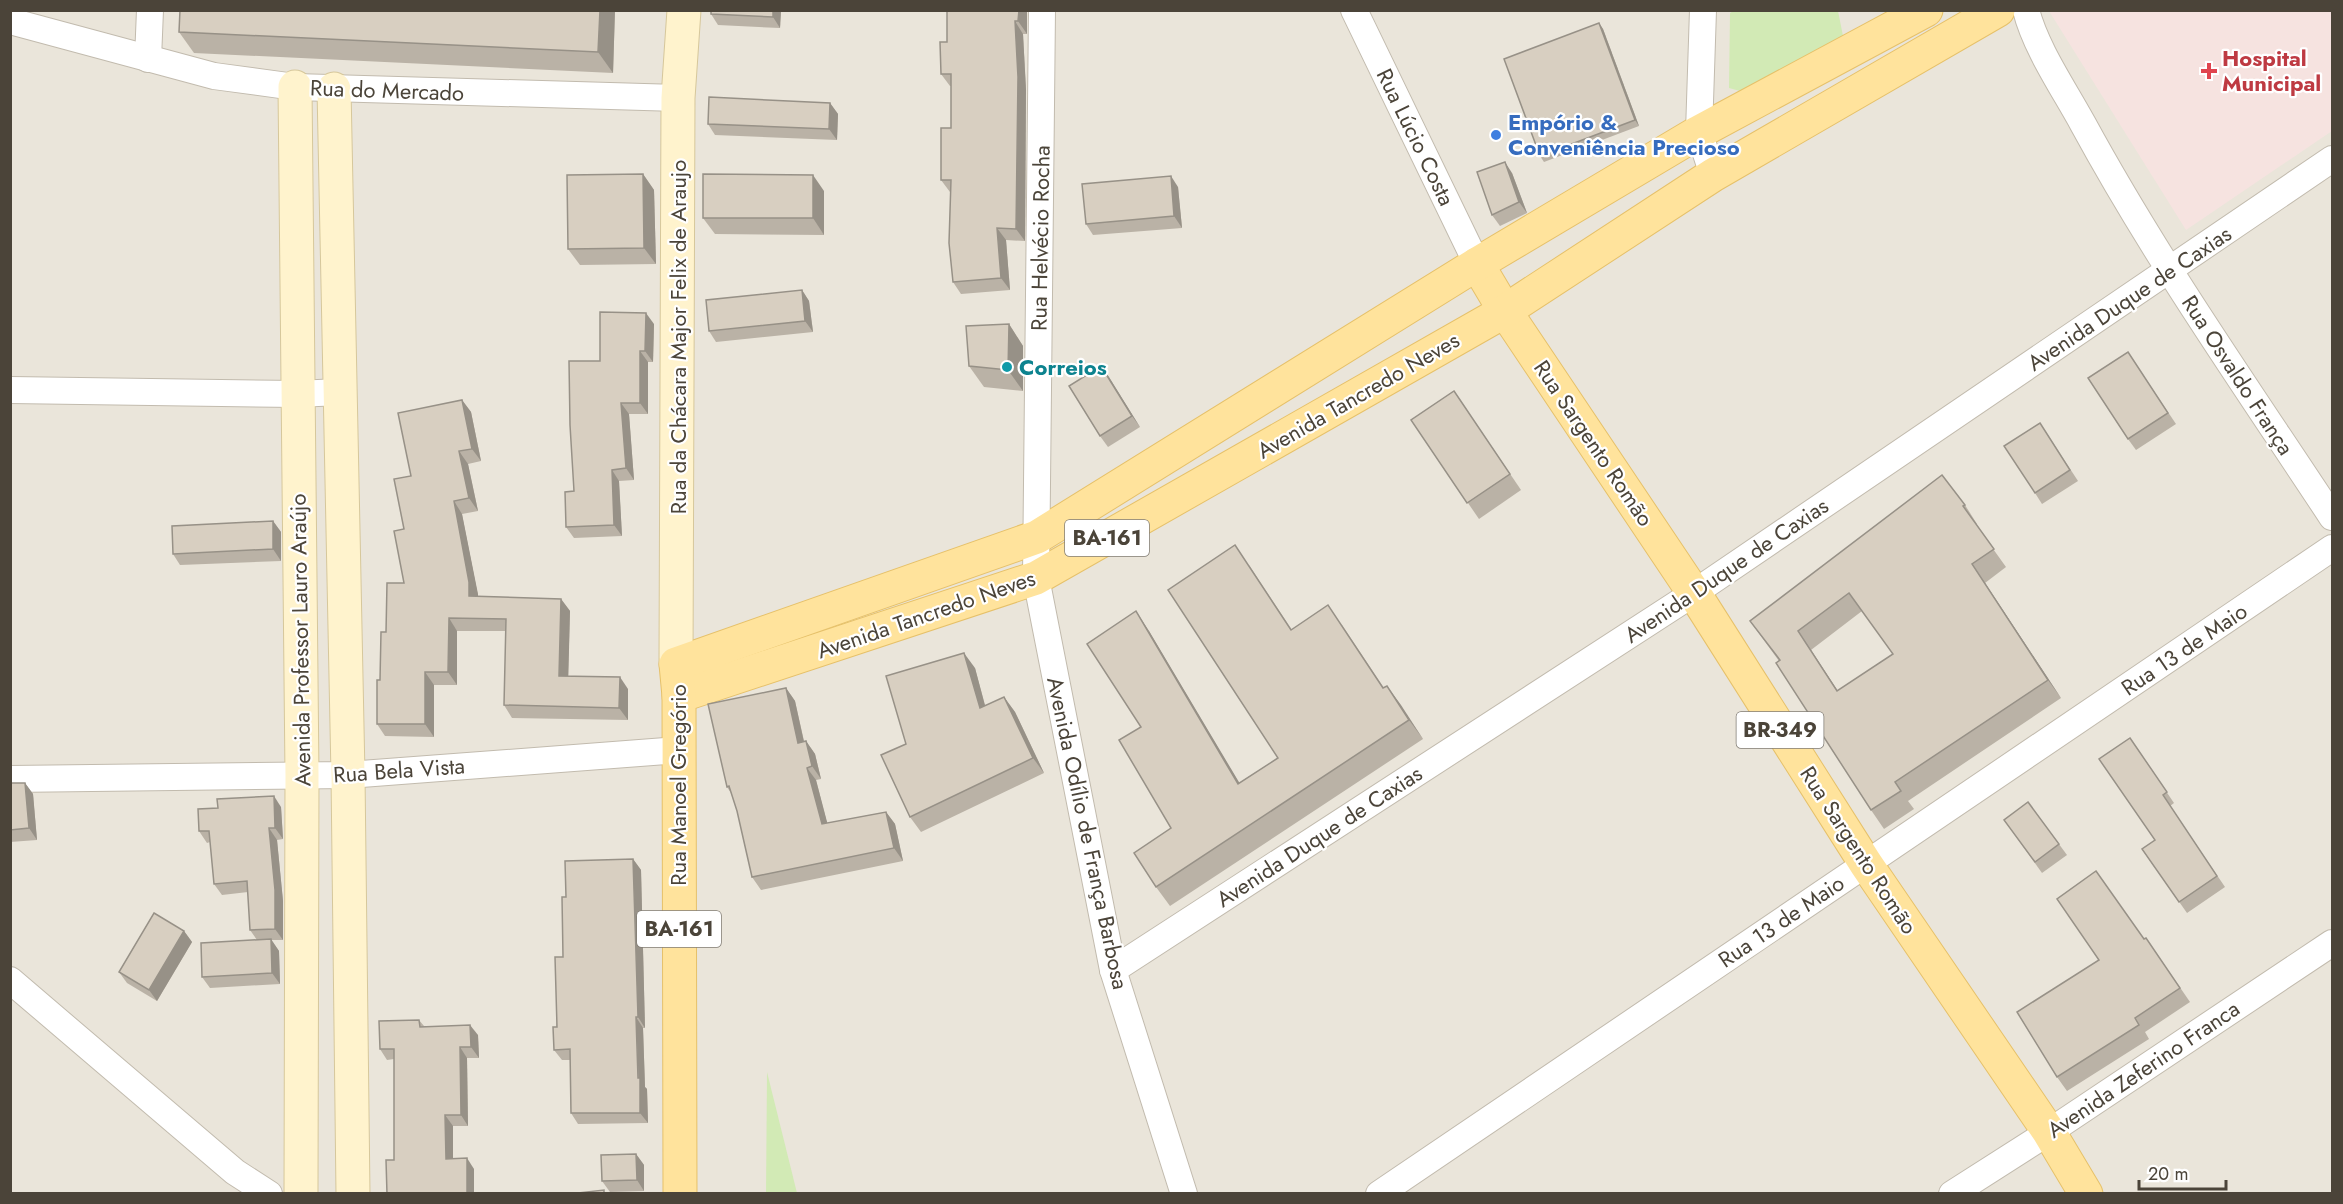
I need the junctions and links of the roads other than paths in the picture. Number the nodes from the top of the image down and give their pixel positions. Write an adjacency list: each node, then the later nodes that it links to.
1 (150, 10): 10 (street)
2 (684, 10): 13 (street, Rua da Chácara Major Felix de Araujo)
3 (1042, 10): 24 (street, Rua Helvécio Rocha)
4 (1354, 10): 17 (street, Rua Lúcio Costa)
5 (1703, 10): 14 (street)
6 (1926, 10): 14 (main road, Avenida Tancredo Neves)
7 (1998, 10): 16 (main road, Avenida Tancredo Neves)
8 (2026, 10): 18 (street, Rua Osvaldo França)
9 (10, 21): 10 (street, Rua do Mercado)
10 (148, 59): 11 (street, Rua do Mercado)
11 (295, 87): 12 (street, Rua do Mercado); 22 (street, Avenida Professor Lauro Araújo)
12 (334, 89): 13 (street, Rua do Mercado); 21 (street, Avenida Professor Lauro Araújo)
13 (678, 98): 28 (street, Rua da Chácara Major Felix de Araujo)
14 (1699, 132): 16 (street); 17 (main road, Avenida Tancredo Neves)
15 (2332, 159): 18 (street, Avenida Duque de Caxias)
16 (1713, 175): 19 (main road, Avenida Tancredo Neves)
17 (1477, 264): 19 (main road, Rua Sargento Romão / BR-349); 24 (main road, Avenida Tancredo Neves / BA-161)
18 (2170, 271): 23 (street, Rua Osvaldo França); 27 (street, Avenida Duque de Caxias)
19 (1505, 311): 26 (main road, Avenida Tancredo Neves / BA-161); 27 (main road, Rua Sargento Romão / BR-349)
20 (10, 390): 22 (street)
21 (339, 392): 22 (street); 32 (street, Avenida Professor Lauro Araújo)
22 (297, 394): 31 (street, Avenida Professor Lauro Araújo)
23 (2332, 517)
24 (1037, 537): 26 (street, Avenida Odílio de França Barbosa); 28 (main road, Avenida Tancredo Neves / BA-161)
25 (2332, 548): 34 (street, Rua 13 de Maio)
26 (1036, 578): 29 (main road, Avenida Tancredo Neves / BA-161); 36 (street, Avenida Odílio de França Barbosa)
27 (1694, 593): 34 (main road, Rua Sargento Romão / BR-349); 36 (street, Avenida Duque de Caxias)
28 (676, 664): 29 (main road, Rua Manoel Gregório / BA-161)
29 (679, 696): 30 (main road, Rua Manoel Gregório / BA-161)
30 (679, 750): 32 (street, Rua Bela Vista); 42 (main road, Rua Manoel Gregório / BA-161)
31 (302, 775): 32 (street, Rua Bela Vista); 33 (street, Rua Bela Vista); 40 (street, Avenida Professor Lauro Araújo)
32 (348, 775): 41 (street, Avenida Professor Lauro Araújo)
33 (10, 779)
34 (1866, 864): 38 (main road, Rua Sargento Romão / BR-349); 44 (street, Rua 13 de Maio)
35 (2332, 943): 38 (street, Avenida Zeferino Franca)
36 (1113, 969): 43 (street, Avenida Odílio de França Barbosa)
37 (10, 980): 39 (street)
38 (2049, 1132): 45 (street, Avenida Zeferino Franca); 46 (main road, Rua Sargento Romão / BR-349)
39 (269, 1194)
40 (301, 1194)
41 (353, 1194)
42 (680, 1194)
43 (1184, 1194)
44 (1379, 1194)
45 (1952, 1194)
46 (2086, 1194)

